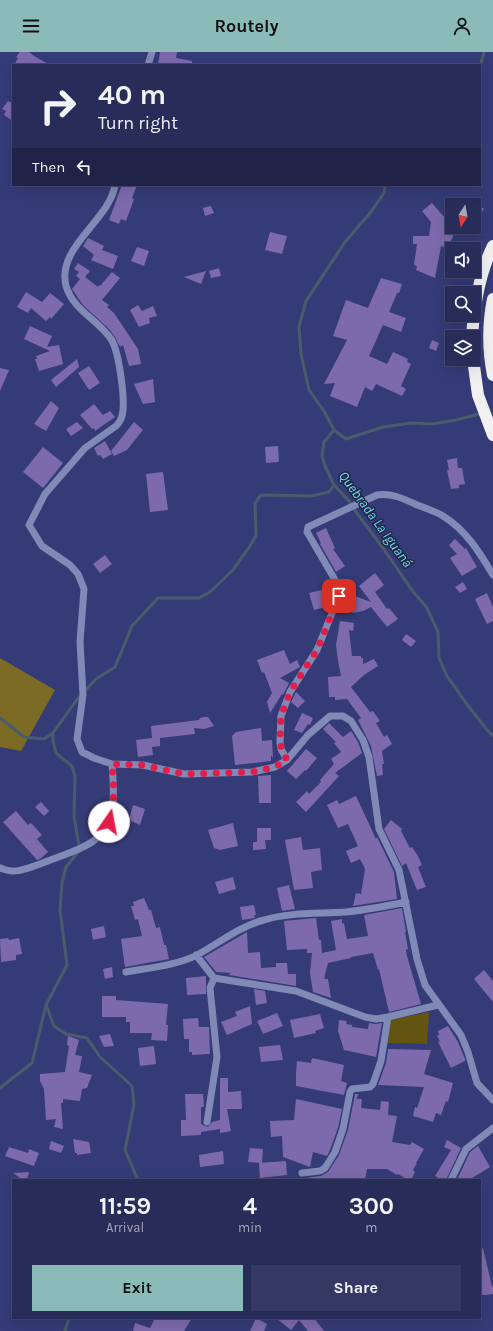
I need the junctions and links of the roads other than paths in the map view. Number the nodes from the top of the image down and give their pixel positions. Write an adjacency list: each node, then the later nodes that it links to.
1 (152, 52): 2 (street)
2 (148, 64)
3 (115, 186): 12 (street)
4 (493, 246): 6 (highway)
5 (493, 299): 8 (highway)
6 (473, 330)
7 (474, 366): 9 (highway)
8 (493, 375)
9 (493, 435)
10 (493, 575): 11 (street)
11 (287, 760): 12 (street); 14 (street)
12 (112, 764): 13 (street)
13 (0, 868)
14 (406, 902): 15 (street); 18 (street)
15 (196, 955): 16 (street); 17 (street)
16 (126, 972)
17 (214, 978): 19 (street); 21 (street)
18 (438, 1005): 19 (street); 20 (street)
19 (388, 1017): 23 (street)
20 (493, 1100)
21 (206, 1122)
22 (493, 1128): 24 (street)
23 (302, 1173)
24 (451, 1179)

